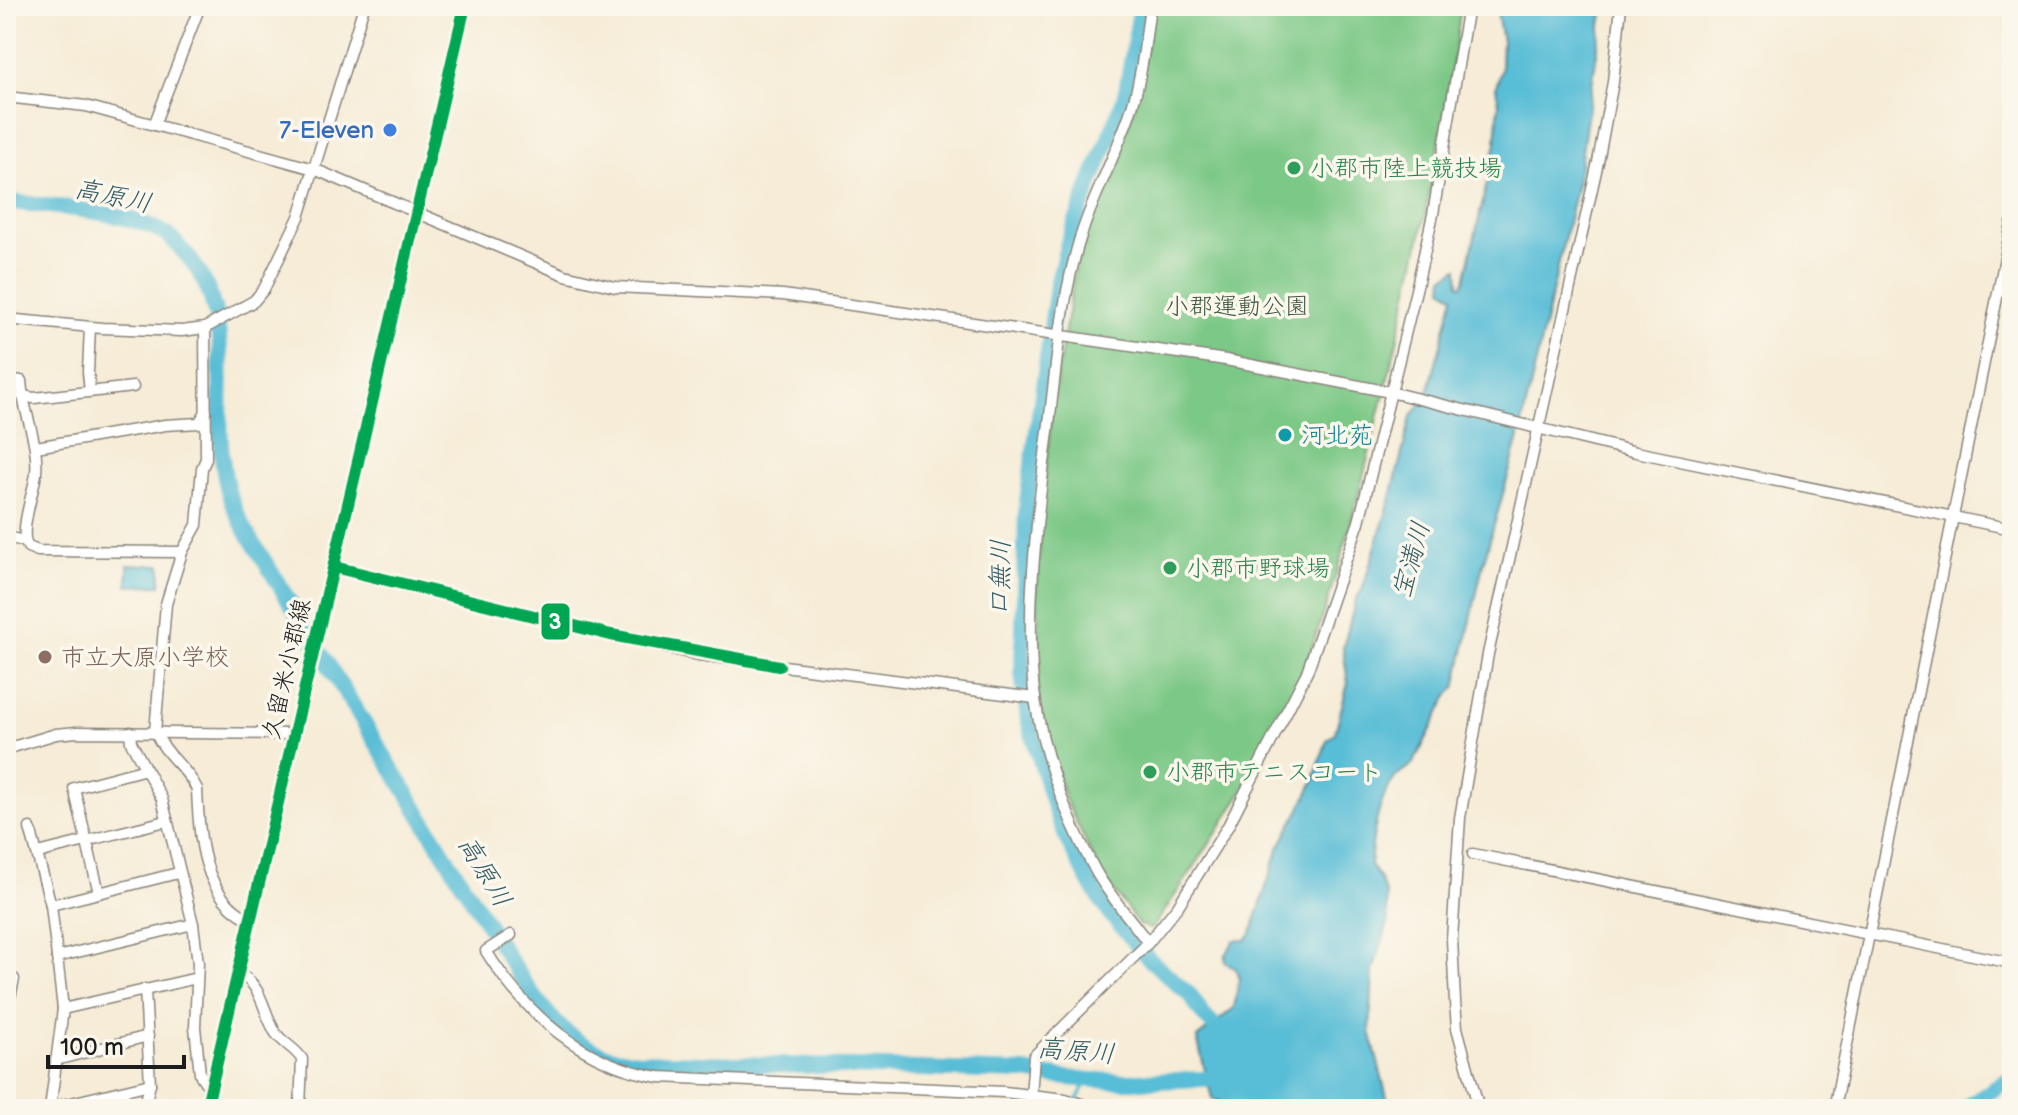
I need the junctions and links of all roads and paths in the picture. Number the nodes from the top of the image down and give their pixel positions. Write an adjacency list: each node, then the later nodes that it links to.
1 (200, 6): 8 (street)
2 (364, 6): 9 (street)
3 (465, 6): 10 (main road, 久留米小郡線)
4 (1150, 6): 15 (street)
5 (1468, 6): 19 (street)
6 (1621, 6): 22 (street)
7 (6, 97): 8 (street)
8 (154, 125): 9 (street)
9 (314, 169): 10 (street); 14 (street)
10 (418, 213): 15 (street); 29 (main road, 久留米小郡線)
11 (2012, 223): 24 (street)
12 (6, 319): 13 (street)
13 (90, 327): 14 (street); 18 (street)
14 (207, 327): 21 (street)
15 (1060, 335): 19 (street); 30 (street)
16 (6, 379): 20 (street)
17 (133, 387): 18 (street)
18 (90, 392): 20 (street)
19 (1395, 394): 22 (street); 48 (street)
20 (22, 396): 23 (street)
21 (206, 411): 23 (street); 28 (street)
22 (1537, 430): 24 (street); 68 (street)
23 (36, 447): 27 (street)
24 (1952, 516): 25 (street); 46 (street)
25 (2012, 529)
26 (6, 537): 27 (street)
27 (24, 541): 28 (street)
28 (182, 552): 32 (street)
29 (334, 567): 30 (street); 33 (main road, 久留米小郡線)
30 (1035, 698): 48 (street)
31 (130, 732): 32 (street); 34 (street); 35 (street)
32 (155, 732): 33 (street); 44 (street)
33 (294, 734): 44 (main road, 久留米小郡線)
34 (6, 749)
35 (146, 769): 36 (street); 38 (street)
36 (166, 821): 38 (street); 41 (street)
37 (30, 828): 39 (street)
38 (86, 841): 39 (street); 42 (street)
39 (38, 853): 43 (street)
40 (1473, 854): 46 (street)
41 (178, 873): 42 (street); 45 (street)
42 (99, 893): 43 (street)
43 (51, 905): 49 (street)
44 (251, 920): 51 (main road, 久留米小郡線)
45 (193, 924): 49 (street); 53 (street)
46 (1869, 932): 50 (street); 69 (street)
47 (509, 936): 61 (street)
48 (1148, 943): 61 (street)
49 (57, 957): 55 (street)
50 (2012, 963)
51 (239, 973): 59 (main road, 久留米小郡線); 65 (street)
52 (6, 978): 56 (street)
53 (197, 978): 54 (street); 59 (street)
54 (145, 989): 55 (street); 57 (street)
55 (63, 1009): 58 (street)
56 (6, 1016)
57 (148, 1036): 58 (street); 60 (street)
58 (56, 1060): 62 (street)
59 (213, 1082): 64 (main road, 久留米小郡線)
60 (150, 1084): 62 (street); 63 (street)
61 (1032, 1094): 66 (street); 67 (street)
62 (50, 1108)
63 (144, 1109)
64 (206, 1109)
65 (300, 1109)
66 (1030, 1109)
67 (1098, 1109)
68 (1479, 1109)
69 (1834, 1109)

